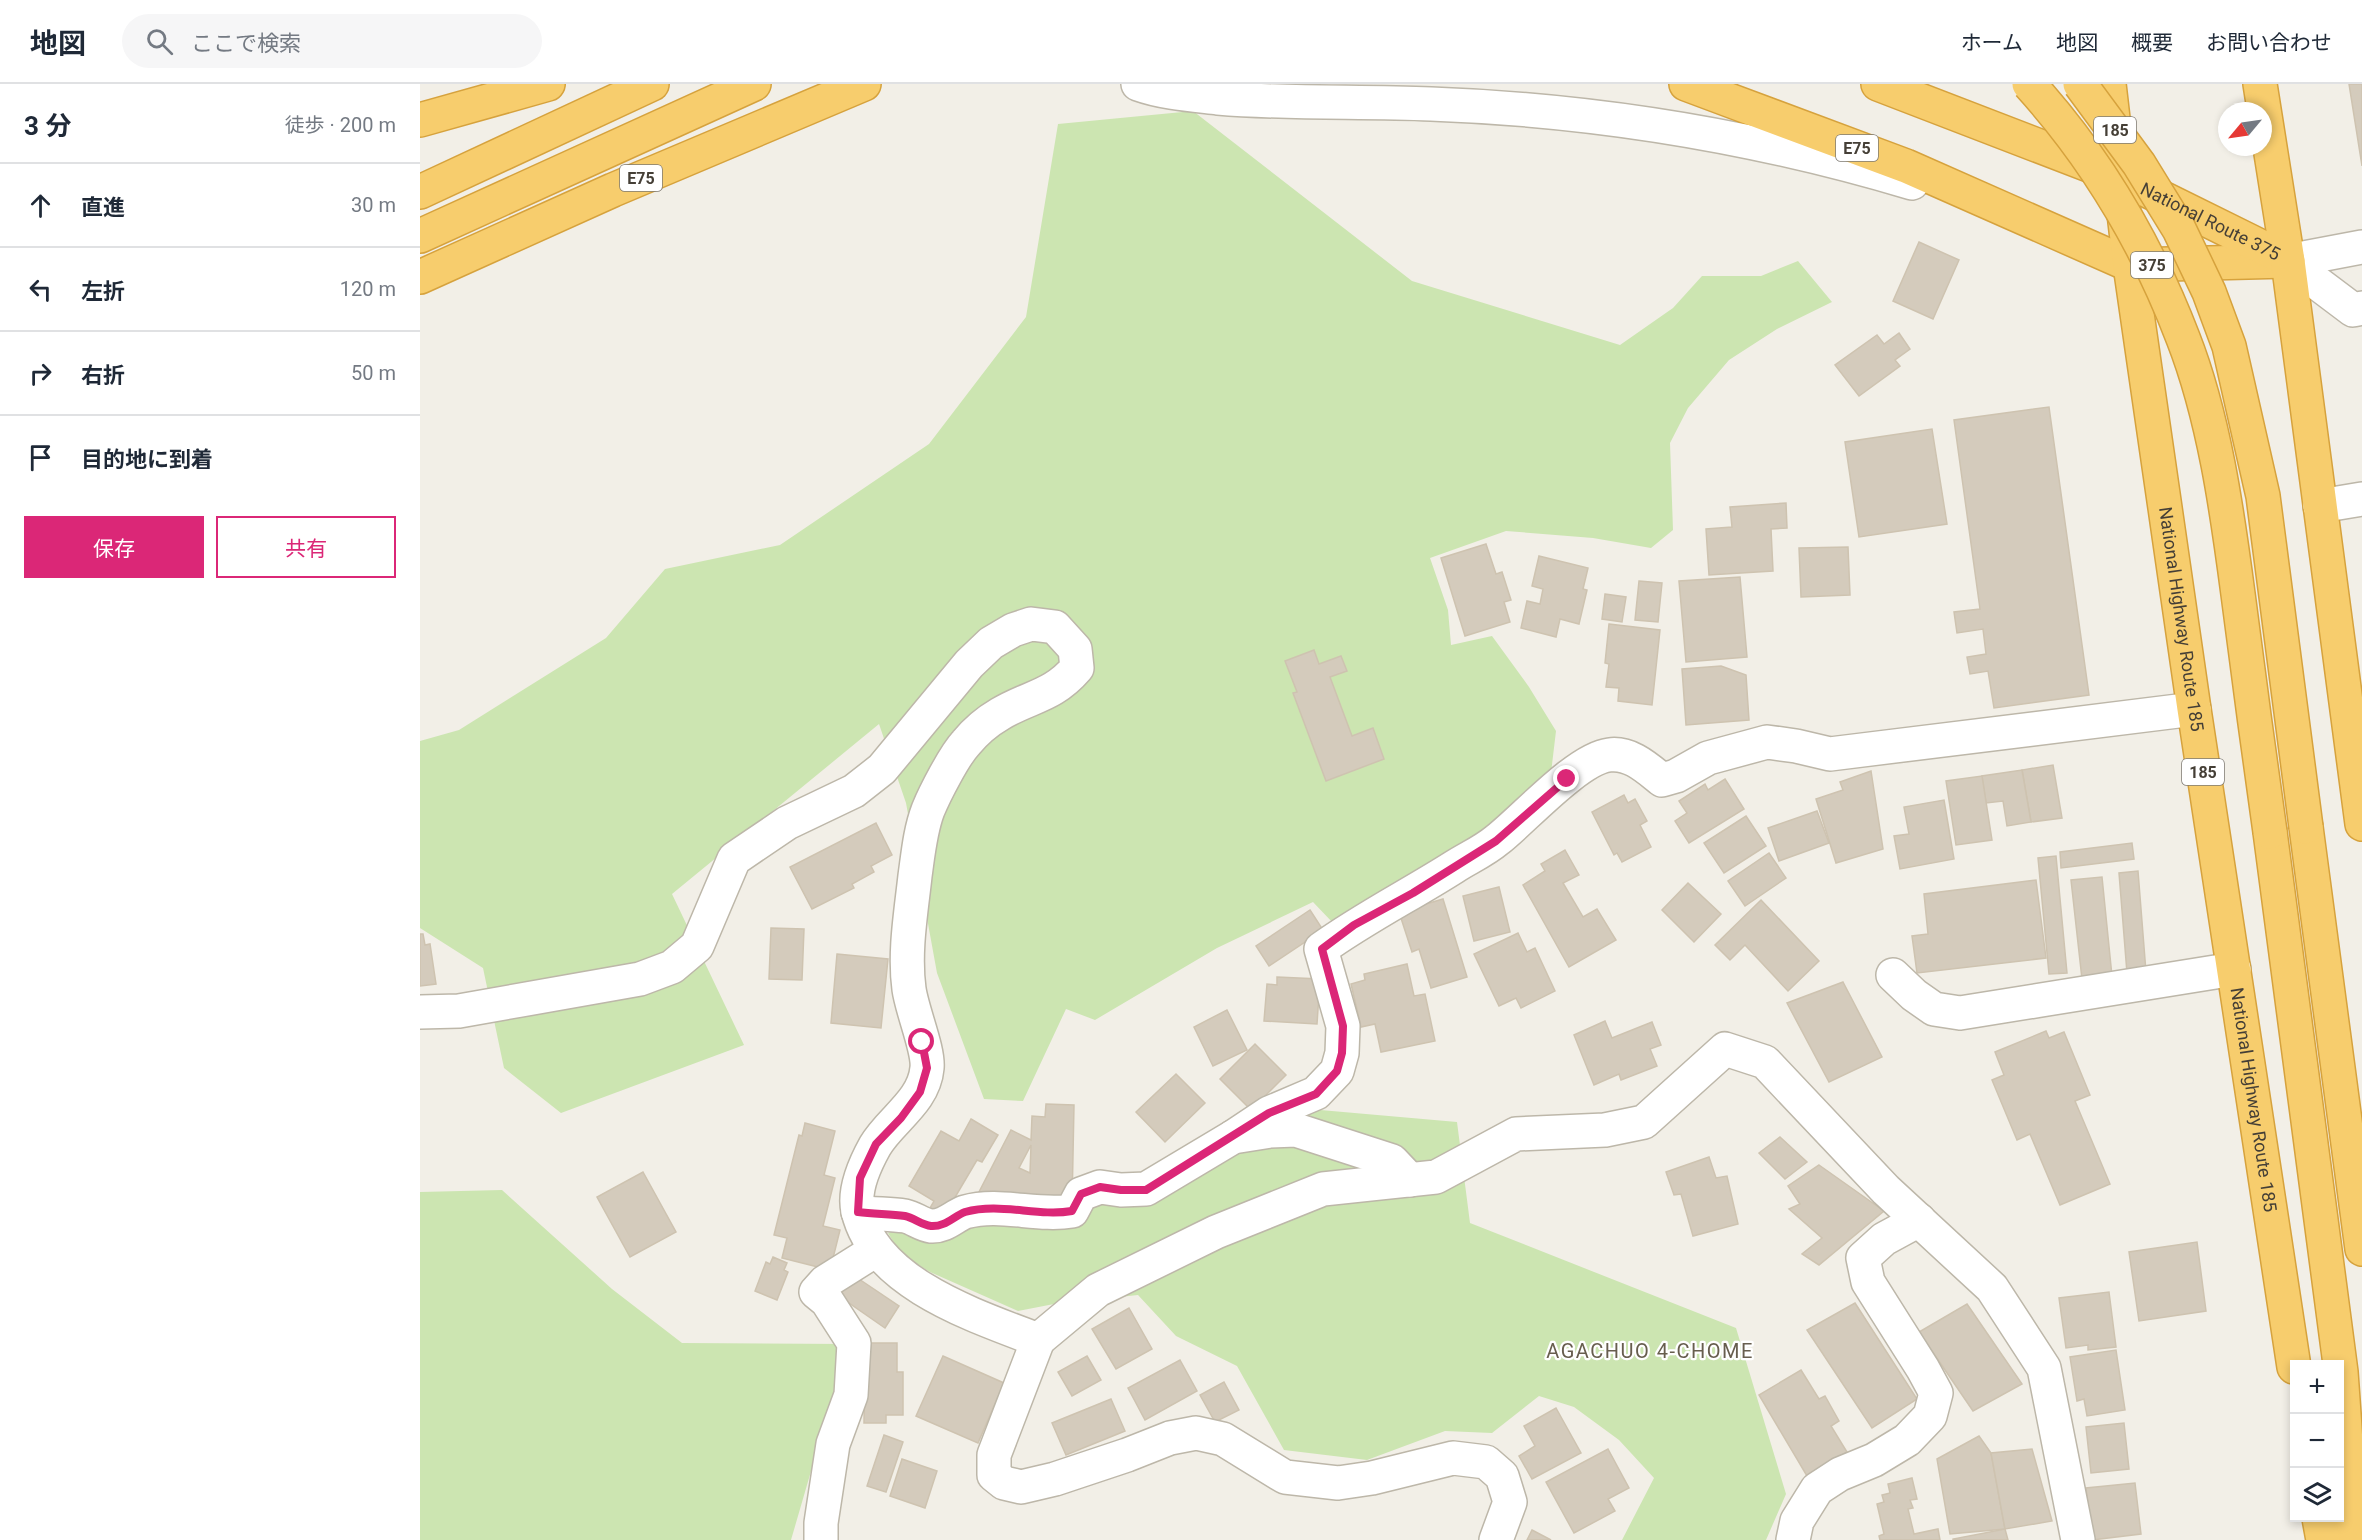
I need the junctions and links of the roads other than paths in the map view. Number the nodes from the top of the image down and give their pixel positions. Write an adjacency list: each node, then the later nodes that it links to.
1 (548, 84): 12 (highway)
2 (652, 84): 14 (highway)
3 (754, 84): 16 (highway)
4 (864, 84): 20 (highway, E75)
5 (1138, 84): 15 (street)
6 (1686, 84): 15 (highway, E75)
7 (1878, 84): 13 (highway, National Route 375)
8 (2030, 84): 43 (highway, bridge)
9 (2080, 84): 33 (highway, bridge)
10 (2109, 84): 13 (highway, National Highway Route 185 / 185)
11 (2260, 84): 18 (highway)
12 (420, 120)
13 (2120, 177): 18 (highway, National Route 375); 19 (highway, National Highway Route 185 / 185)
14 (420, 192)
15 (2025, 219): 19 (highway, National Route 375 / 375)
16 (420, 236)
17 (2362, 247): 18 (street)
18 (2288, 261): 19 (highway, National Route 375 / 375); 21 (street); 23 (highway)
19 (2130, 265): 24 (highway, National Highway Route 185 / 185)
20 (420, 277)
21 (2362, 308)
22 (2362, 499): 23 (street)
23 (2320, 506): 25 (highway)
24 (2194, 709): 26 (highway, National Highway Route 185 / 185); 29 (street)
25 (2362, 824)
26 (2234, 969): 27 (street); 36 (highway, National Highway Route 185 / 185)
27 (1893, 975)
28 (420, 1012): 31 (street)
29 (1233, 1137): 30 (street); 31 (street)
30 (1410, 1179): 32 (street); 35 (street)
31 (858, 1212): 34 (street)
32 (1919, 1220): 40 (street); 41 (street)
33 (2362, 1249)
34 (876, 1250): 35 (street); 38 (street)
35 (1038, 1340): 39 (street)
36 (2294, 1360)
37 (2320, 1522): 42 (highway)
38 (821, 1540)
39 (1496, 1540)
40 (1793, 1540)
41 (2078, 1540)
42 (2323, 1540)
43 (2353, 1540)

